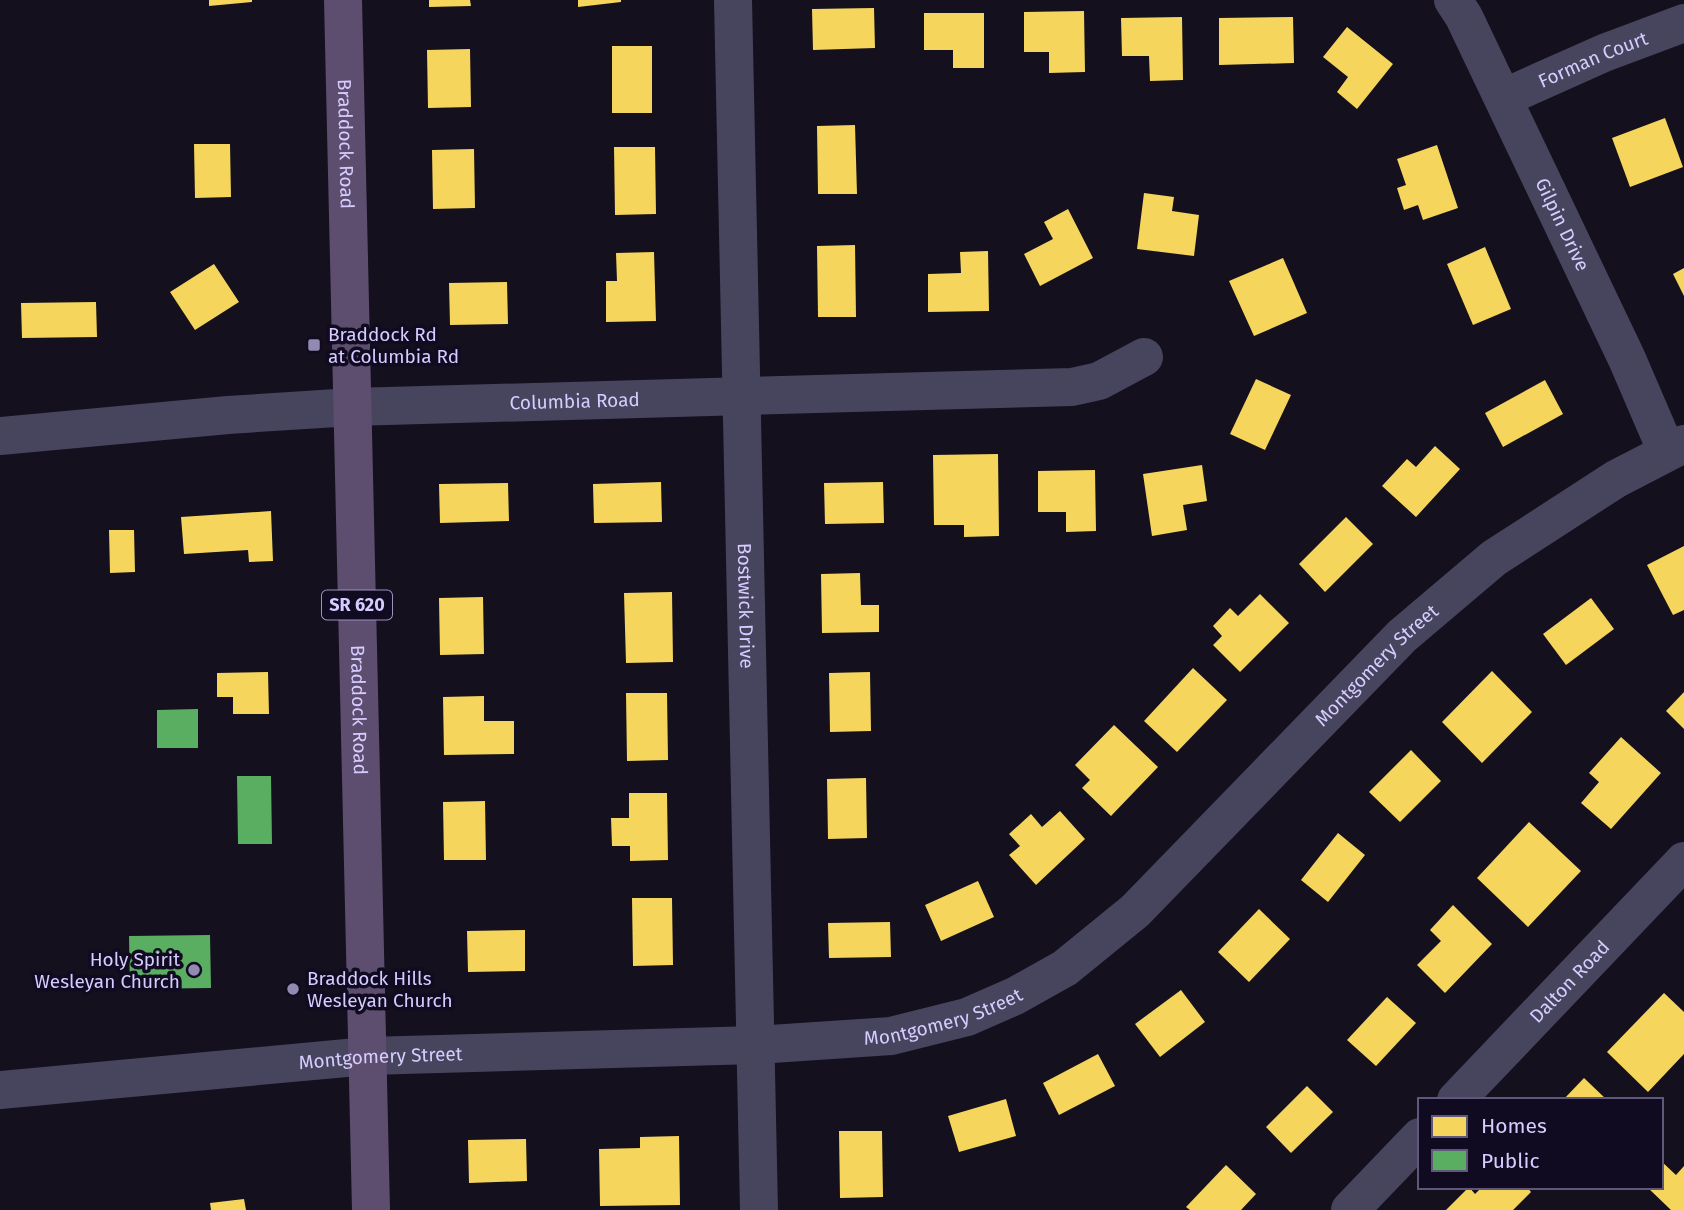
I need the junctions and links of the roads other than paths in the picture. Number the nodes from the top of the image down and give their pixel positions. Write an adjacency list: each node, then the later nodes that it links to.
1 (343, 0): 8 (main road, Braddock Road / SR 620)
2 (733, 0): 7 (street, Bostwick Drive)
3 (1453, 0): 5 (street, Gilpin Drive)
4 (1684, 23): 5 (street, Forman Court)
5 (1503, 98): 10 (street, Gilpin Drive)
6 (1144, 357): 7 (street, Columbia Road)
7 (742, 395): 8 (street, Columbia Road); 12 (street, Bostwick Drive)
8 (352, 407): 9 (street, Columbia Road); 13 (main road, Braddock Road / SR 620)
9 (0, 436)
10 (1675, 448): 12 (street, Montgomery Street)
11 (1684, 861): 15 (street, Dalton Road)
12 (756, 1045): 13 (street, Montgomery Street); 18 (street, Bostwick Drive)
13 (368, 1056): 14 (street, Montgomery Street); 17 (main road, Braddock Road / SR 620)
14 (0, 1090)
15 (1458, 1098)
16 (1418, 1139): 19 (street)
17 (371, 1210)
18 (759, 1210)
19 (1350, 1210)

